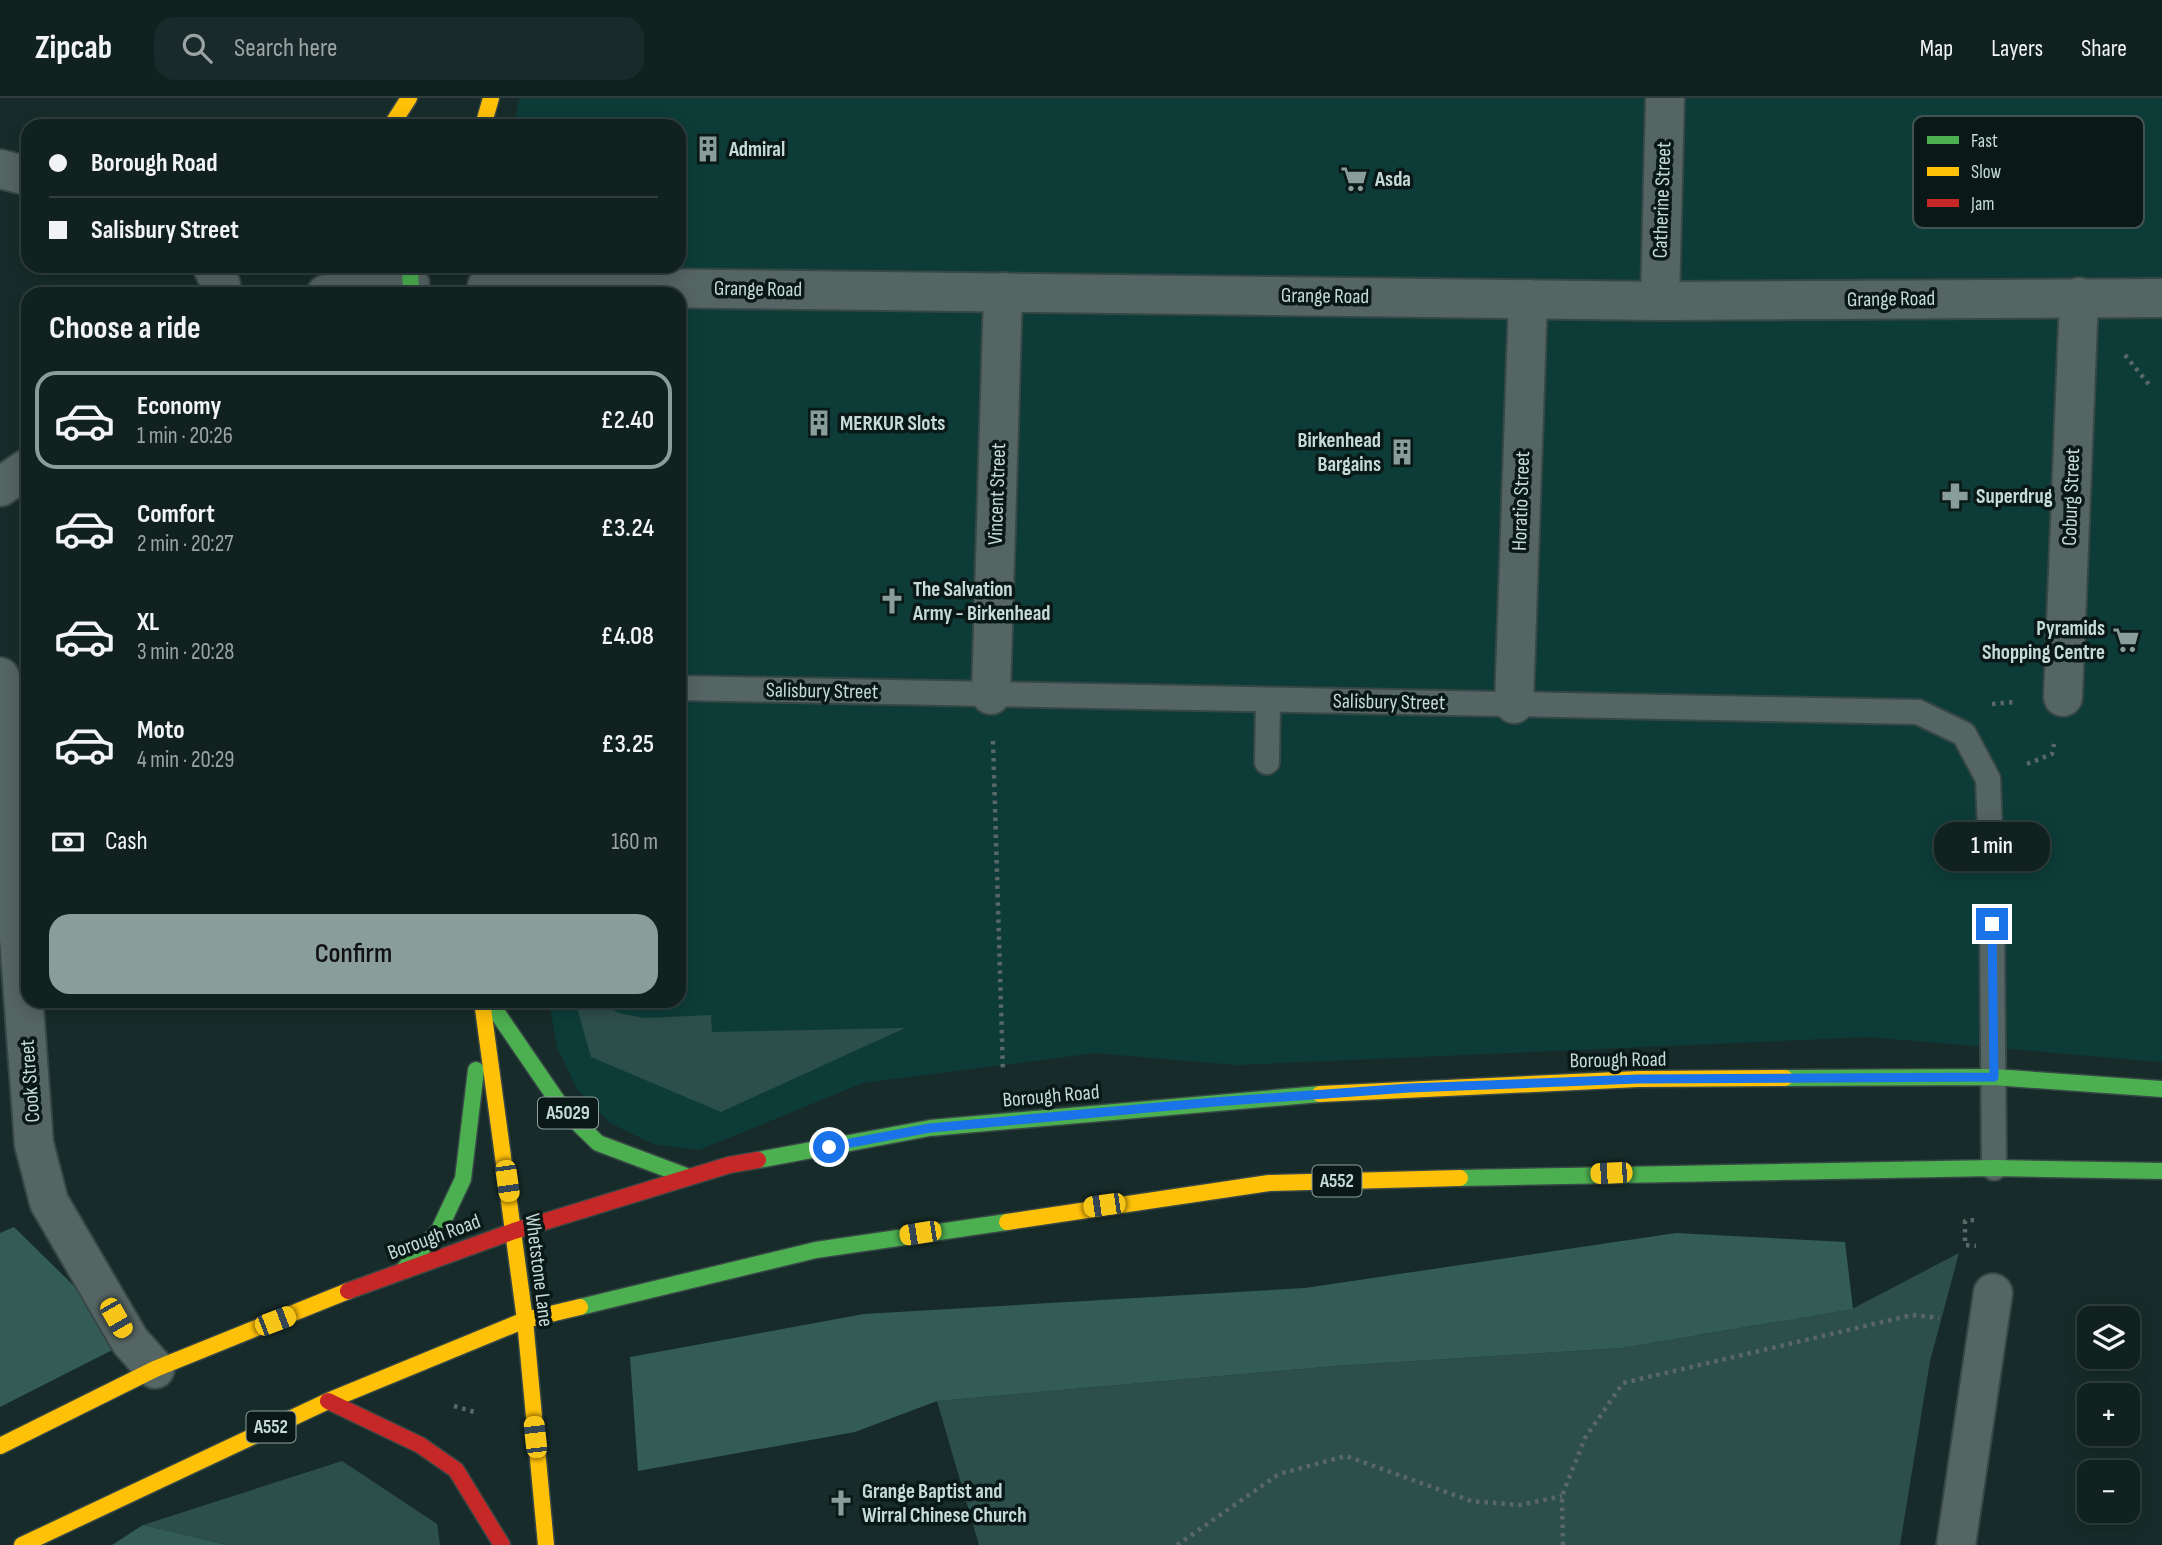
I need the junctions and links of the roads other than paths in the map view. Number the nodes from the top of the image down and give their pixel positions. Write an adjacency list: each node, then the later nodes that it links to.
1 (409, 98): 5 (main road)
2 (419, 98): 6 (main road)
3 (491, 98): 7 (main road)
4 (1665, 98): 19 (street, Catherine Street)
5 (396, 119)
6 (414, 119)
7 (485, 119)
8 (0, 169): 9 (street)
9 (21, 174)
10 (413, 278): 12 (street)
11 (487, 286): 13 (street, Grange Road)
12 (364, 287)
13 (573, 287)
14 (686, 288): 15 (street, Grange Road)
15 (1003, 292): 18 (street, Grange Road); 24 (street, Vincent Street)
16 (2078, 297): 17 (street, Grange Road); 19 (street, Grange Road); 25 (street, Coburg Street)
17 (2162, 298)
18 (1528, 299): 19 (street, Grange Road); 27 (street, Horatio Street)
19 (1660, 301)
20 (21, 472): 21 (street)
21 (0, 486)
22 (0, 677): 29 (street, Cook Street)
23 (686, 688): 24 (lane, Salisbury Street)
24 (991, 695): 26 (lane, Salisbury Street)
25 (2063, 697)
26 (1268, 700): 27 (lane, Salisbury Street); 28 (lane)
27 (1514, 704): 31 (lane, Salisbury Street)
28 (1266, 762)
29 (20, 828): 30 (street, Cook Street)
30 (21, 851)
31 (1991, 857)
32 (1992, 924): 37 (lane)
33 (28, 1008): 46 (street, Cook Street)
34 (480, 1008): 43 (main road, Whetstone Lane)
35 (481, 1008): 42 (main road, Whetstone Lane)
36 (494, 1008): 41 (main road, A5029)
37 (1994, 1077): 38 (main road, Borough Road); 39 (lane); 41 (main road, Borough Road)
38 (2162, 1089)
39 (1994, 1168): 40 (main road, A552); 45 (main road, A552)
40 (2162, 1171)
41 (687, 1176): 42 (main road, Borough Road)
42 (514, 1231): 43 (main road, Borough Road); 45 (main road, Whetstone Lane)
43 (404, 1269): 46 (main road, Borough Road)
44 (1990, 1308): 52 (street)
45 (525, 1320): 47 (main road, A552); 51 (main road, Whetstone Lane)
46 (155, 1369): 48 (main road, Borough Road)
47 (328, 1401): 49 (main road, A552); 50 (main road)
48 (0, 1446)
49 (22, 1545)
50 (502, 1545)
51 (546, 1545)
52 (1956, 1545)

